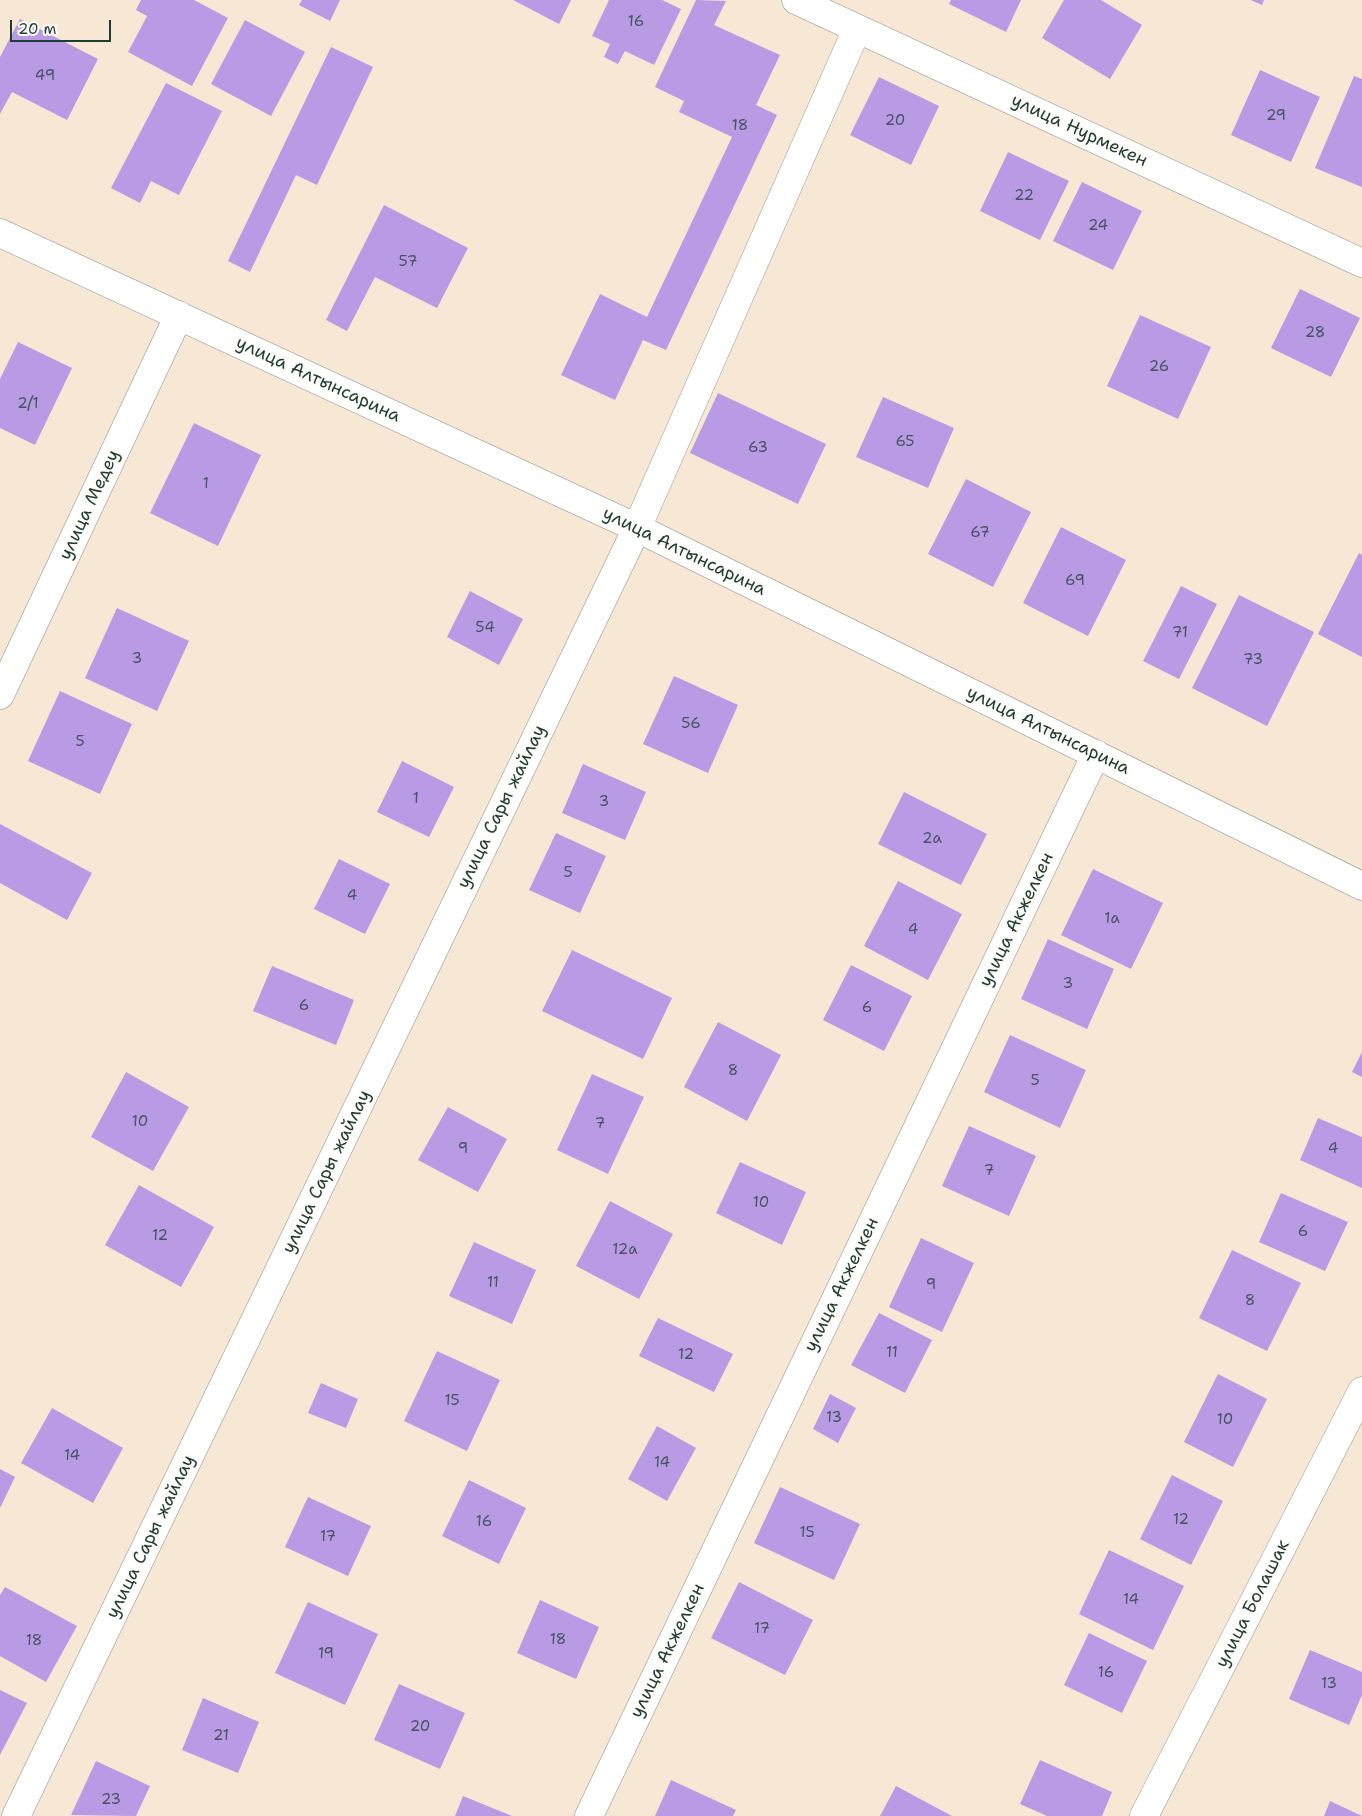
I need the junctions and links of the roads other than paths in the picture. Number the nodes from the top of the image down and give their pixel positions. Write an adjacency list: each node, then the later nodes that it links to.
1 (796, 0): 2 (street, улица Нурмекен)
2 (858, 28): 4 (street, улица Нурмекен); 6 (street, улица Сары жайлау)
3 (0, 233): 5 (street, улица Алтынсарина)
4 (1362, 263)
5 (179, 315): 6 (street, улица Алтынсарина); 7 (street, улица Медеу)
6 (637, 528): 8 (street, улица Алтынсарина); 11 (street, улица Сары жайлау)
7 (0, 695)
8 (1096, 754): 9 (street, улица Алтынсарина); 12 (street, улица Акжелкен)
9 (1362, 886)
10 (1362, 1391): 13 (street, улица Болашак)
11 (16, 1816)
12 (589, 1816)
13 (1144, 1816)

